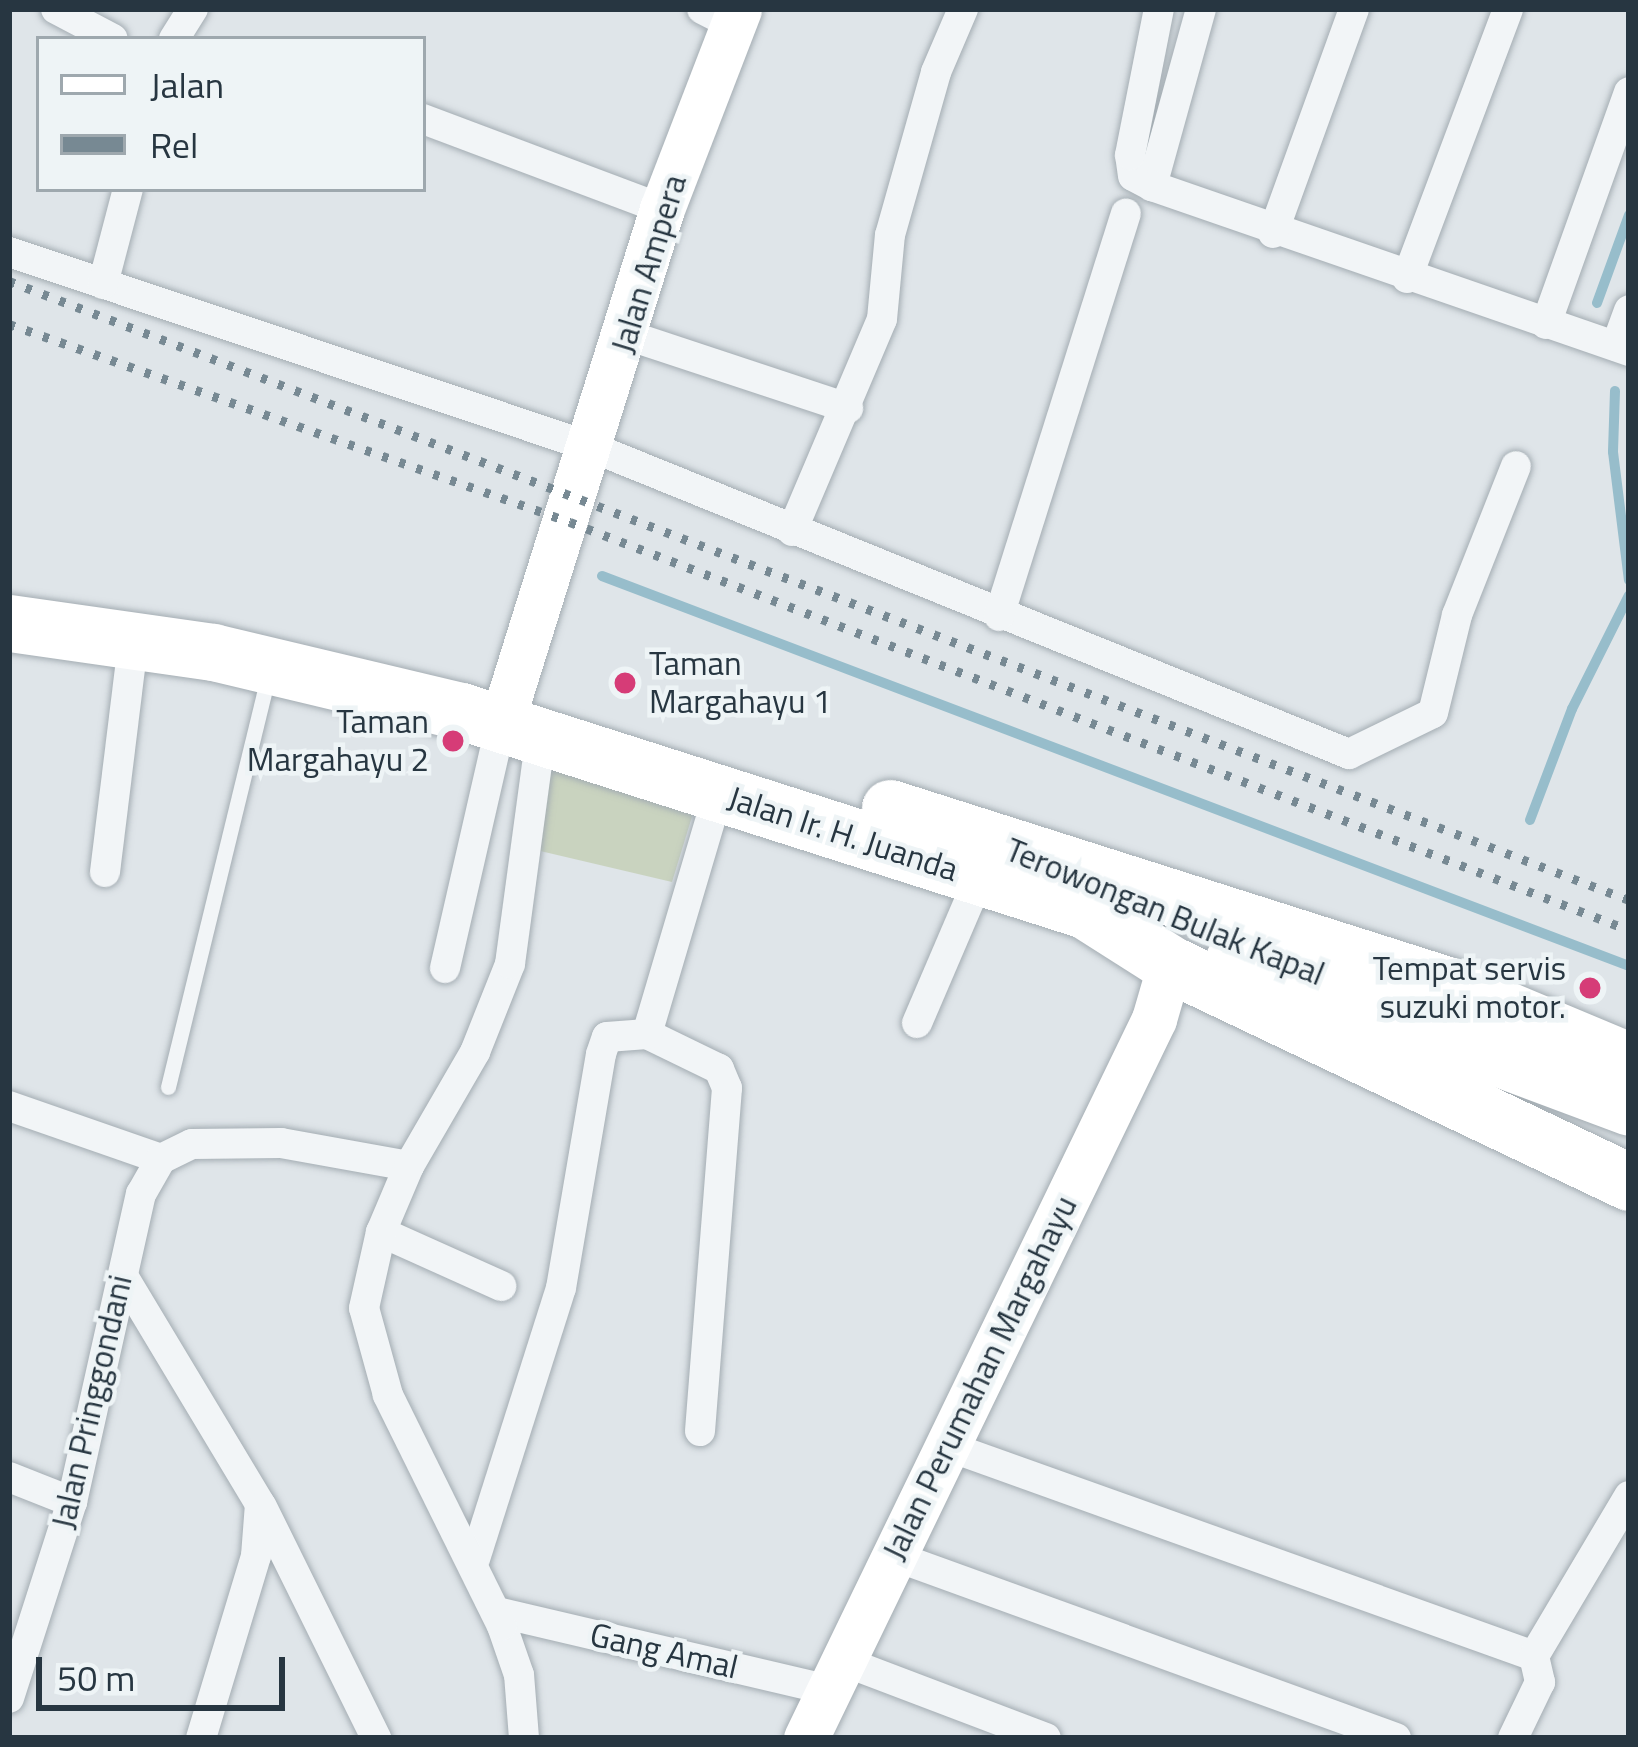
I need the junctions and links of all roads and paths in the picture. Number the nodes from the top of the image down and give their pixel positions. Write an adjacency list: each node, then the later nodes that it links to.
1 (56, 9): 9 (street)
2 (193, 9): 10 (street)
3 (964, 9): 25 (street)
4 (1160, 9): 13 (street)
5 (1201, 9): 13 (street)
6 (1354, 9): 17 (street)
7 (1508, 9): 19 (street)
8 (725, 14): 15 (street, Jalan Ampera)
9 (107, 36)
10 (176, 36)
11 (1629, 92): 22 (street)
12 (426, 120): 15 (street)
13 (1152, 187): 17 (street)
14 (127, 192): 20 (street)
15 (662, 209): 23 (street, Jalan Ampera)
16 (1126, 214): 30 (street)
17 (1273, 233): 19 (street)
18 (9, 252): 20 (street)
19 (1407, 278): 22 (street)
20 (103, 284): 26 (street)
21 (1629, 310): 24 (street)
22 (1546, 324): 24 (street)
23 (627, 335): 25 (street); 26 (street, Jalan Ampera)
24 (1623, 348)
25 (848, 408): 28 (street)
26 (591, 447): 28 (street); 34 (street, Jalan Ampera)
27 (1516, 466): 30 (street)
28 (792, 531): 30 (street)
29 (9, 586): 34 (highway, Jalan Ir. H. Juanda)
30 (998, 616)
31 (9, 623): 32 (highway, Jalan Ir. H. Juanda)
32 (134, 637): 33 (highway, Jalan Ir. H. Juanda); 37 (street)
33 (272, 666): 34 (highway, Jalan Ir. H. Juanda); 44 (lane)
34 (518, 716): 35 (highway, Jalan Ir. H. Juanda); 36 (highway, Jalan Ir. H. Juanda); 39 (street); 48 (street)
35 (718, 794): 36 (highway, Jalan Ir. H. Juanda); 42 (street)
36 (974, 856): 38 (highway, Jalan Ir. H. Juanda); 41 (street); 43 (highway, Jalan Ir. H. Juanda); 45 (highway, Terowongan Bulak Kapal)
37 (105, 872)
38 (1085, 910): 40 (highway, Jalan Ir. H. Juanda); 45 (highway, Terowongan Bulak Kapal)
39 (445, 968)
40 (1162, 992): 49 (highway, Jalan Ir. H. Juanda); 54 (street, Jalan Perumahan Margahayu)
41 (917, 1023)
42 (647, 1034): 53 (street); 60 (street)
43 (1629, 1061)
44 (168, 1087)
45 (1629, 1104)
46 (9, 1106): 47 (street)
47 (161, 1160): 48 (street); 51 (street, Jalan Pringgondani)
48 (409, 1166): 50 (street)
49 (1629, 1183)
50 (382, 1232): 52 (street); 60 (street)
51 (123, 1276): 57 (street, Jalan Pringgondani); 58 (street)
52 (501, 1286)
53 (700, 1431)
54 (947, 1445): 59 (street, Jalan Perumahan Margahayu); 62 (street)
55 (9, 1477): 57 (street)
56 (1629, 1496): 62 (street)
57 (72, 1502): 64 (street, Jalan Pringgondani)
58 (260, 1504): 66 (street); 67 (street)
59 (894, 1556): 63 (street, Jalan Perumahan Margahayu); 71 (street)
60 (476, 1558): 61 (street)
61 (497, 1612): 63 (street, Gang Amal); 68 (street)
62 (1534, 1656): 65 (street)
63 (806, 1677): 69 (street, Jalan Perumahan Margahayu); 70 (street, Gang Amal)
64 (9, 1698)
65 (1516, 1737)
66 (201, 1738)
67 (376, 1738)
68 (524, 1738)
69 (806, 1738)
70 (1046, 1738)
71 (1396, 1738)

